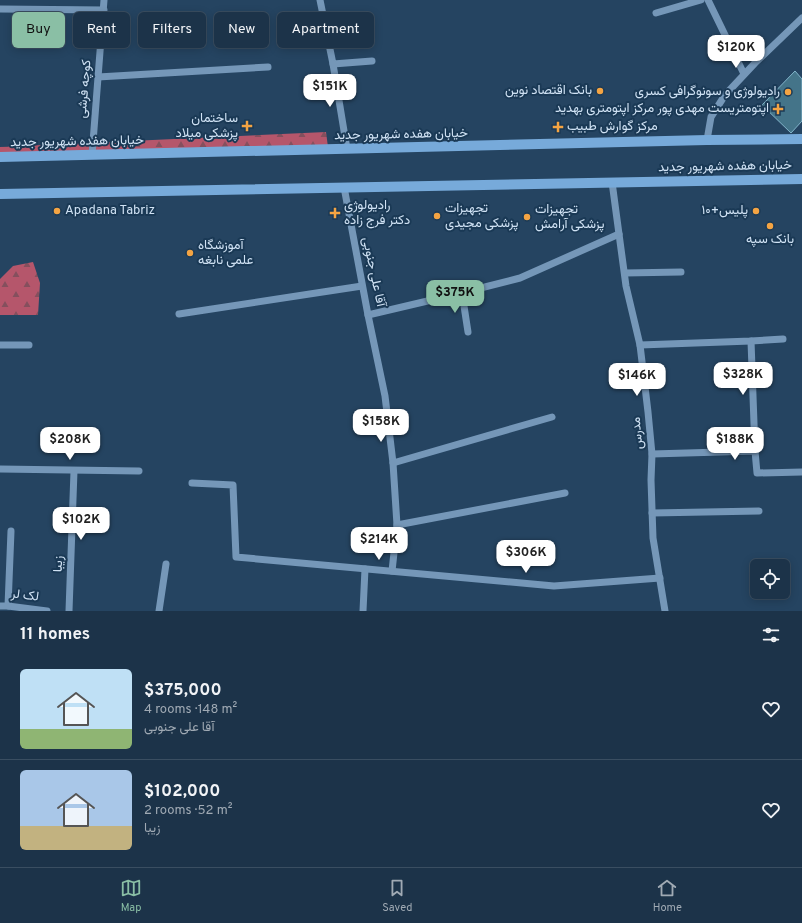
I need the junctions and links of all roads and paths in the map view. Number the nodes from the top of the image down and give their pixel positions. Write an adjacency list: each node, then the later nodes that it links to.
1 (104, 0): 6 (street, کوچه فرشی)
2 (320, 0): 10 (street)
3 (701, 0): 7 (street)
4 (708, 0): 12 (street)
5 (0, 9): 6 (street)
6 (104, 10): 13 (street, کوچه فرشی)
7 (656, 13)
8 (802, 18): 12 (street)
9 (372, 61): 10 (street)
10 (332, 64): 16 (street)
11 (268, 67): 13 (street)
12 (744, 74): 15 (street)
13 (98, 77): 17 (street, کوچه فرشی)
14 (802, 139): 15 (main road, خیابان هفده شهریور جدید)
15 (708, 140): 16 (main road, خیابان هفده شهریور جدید)
16 (347, 149): 17 (main road, خیابان هفده شهریور جدید)
17 (92, 155): 18 (main road, خیابان هفده شهریور جدید)
18 (0, 157)
19 (802, 179): 20 (main road, خیابان هفده شهریور جدید)
20 (612, 182): 21 (main road, خیابان هفده شهریور جدید); 23 (street, مدرس)
21 (344, 187): 22 (main road, خیابان هفده شهریور جدید); 26 (street, آقا علی جنوبی)
22 (0, 194)
23 (619, 234): 25 (street, مدرس); 27 (street, آقا علی جنوبی)
24 (681, 272): 25 (street)
25 (625, 273): 34 (street, مدرس)
26 (362, 286): 28 (street); 29 (street, آقا علی جنوبی)
27 (462, 293): 29 (street, آقا علی جنوبی); 30 (street)
28 (179, 314)
29 (368, 315): 39 (street)
30 (468, 332)
31 (783, 339): 32 (street)
32 (751, 341): 34 (street); 37 (street)
33 (0, 345): 35 (street)
34 (640, 345): 38 (street, مدرس)
35 (29, 346)
36 (552, 417): 39 (street)
37 (755, 451): 38 (street); 43 (street)
38 (652, 454): 47 (street, مدرس)
39 (393, 463): 48 (street)
40 (0, 470): 41 (street)
41 (74, 471): 42 (street); 57 (street, زیبا)
42 (139, 471)
43 (802, 472)
44 (192, 483): 51 (street)
45 (565, 493): 48 (street)
46 (759, 510): 47 (street)
47 (652, 513): 53 (street, مدرس)
48 (397, 525): 52 (street)
49 (11, 531): 55 (street)
50 (166, 564): 58 (street)
51 (365, 569): 52 (street); 59 (street)
52 (392, 571): 53 (street)
53 (660, 578): 60 (street, مدرس)
54 (0, 606): 55 (street, لک لر)
55 (8, 606): 56 (street, لک لر)
56 (47, 611)
57 (69, 611)
58 (159, 611)
59 (363, 611)
60 (665, 611)

